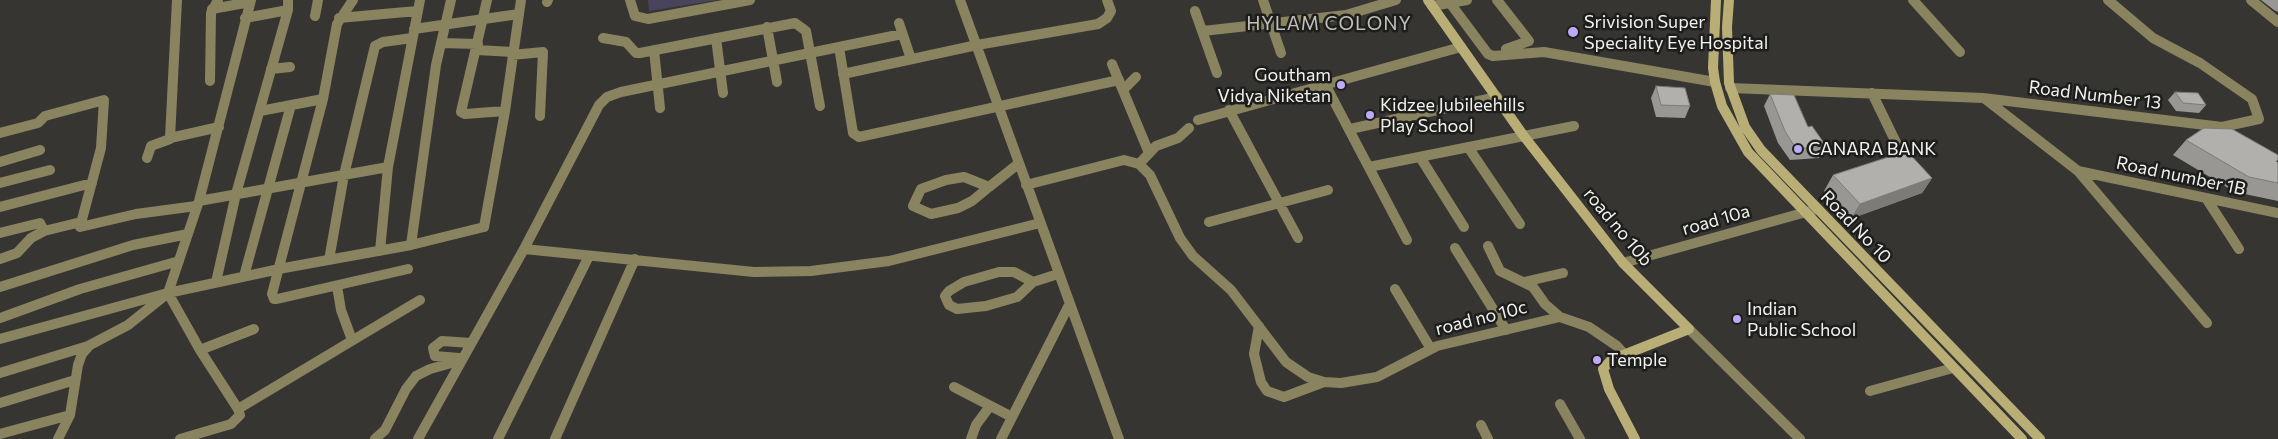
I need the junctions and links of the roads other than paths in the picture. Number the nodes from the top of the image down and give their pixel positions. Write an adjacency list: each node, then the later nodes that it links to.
1 (177, 0): 96 (street)
2 (218, 0): 27 (street)
3 (288, 0): 28 (street)
4 (318, 0): 33 (street)
5 (353, 0): 35 (street)
6 (420, 0): 29 (street)
7 (451, 0): 40 (street)
8 (487, 0): 37 (street)
9 (521, 0): 31 (street)
10 (630, 0): 11 (street)
11 (750, 0)
12 (960, 0): 49 (street)
13 (1107, 0): 49 (street)
14 (1263, 0): 41 (street)
15 (1396, 0): 24 (street)
16 (1467, 0): 26 (street)
17 (1498, 0): 58 (street)
18 (1716, 0): 71 (main road, Road No 10)
19 (1729, 0): 74 (main road, Road No 10)
20 (1912, 0): 54 (street)
21 (2108, 0): 79 (street, Road Number 13)
22 (2251, 0): 32 (street)
23 (251, 1): 27 (street); 34 (street)
24 (1383, 1): 41 (street)
25 (1430, 3): 26 (street); 52 (main road, road no 10b)
26 (1450, 3): 58 (street)
27 (212, 9): 69 (street)
28 (288, 10): 34 (street); 63 (street)
29 (417, 11): 35 (street); 44 (street)
30 (1195, 11): 43 (street)
31 (519, 14): 37 (street); 57 (street)
32 (2268, 14): 36 (street); 38 (street)
33 (315, 16)
34 (245, 18): 91 (street)
35 (339, 18): 80 (street)
36 (2278, 18)
37 (484, 19): 40 (street); 50 (street)
38 (2278, 22)
39 (899, 23): 45 (street)
40 (446, 24): 44 (street); 48 (street)
41 (1272, 24): 43 (street); 56 (street)
42 (767, 28): 47 (street); 55 (street); 60 (street)
43 (1203, 31): 65 (street)
44 (413, 34): 106 (street); 110 (street)
45 (902, 34): 51 (street); 59 (street)
46 (603, 38): 53 (street)
47 (716, 38): 53 (street); 64 (street)
48 (441, 43): 50 (street); 136 (street)
49 (977, 45): 59 (street); 83 (street)
50 (478, 47): 57 (street); 87 (street)
51 (838, 47): 55 (street); 66 (street)
52 (1461, 47): 73 (street); 78 (main road, road no 10b)
53 (654, 50): 72 (street)
54 (1960, 52)
55 (811, 53): 60 (street); 82 (street)
56 (1281, 53)
57 (512, 54): 87 (street); 88 (street)
58 (1495, 56): 71 (street)
59 (911, 59): 66 (street)
60 (773, 60): 64 (street); 70 (street)
61 (1112, 64): 68 (street)
62 (290, 67): 63 (street)
63 (271, 70): 85 (street)
64 (720, 72): 72 (street); 76 (street)
65 (1217, 73)
66 (843, 74): 83 (street)
67 (1136, 77): 75 (street)
68 (1119, 80): 75 (street); 83 (street)
69 (210, 81)
70 (777, 82)
71 (1715, 82): 124 (main road, Road No 10)
72 (658, 84): 84 (street); 139 (street)
73 (1325, 84): 86 (street); 93 (street)
74 (1730, 88): 77 (street, Road Number 13); 123 (main road, Road No 10)
75 (1123, 90): 99 (street)
76 (722, 93)
77 (1872, 94): 79 (street, Road Number 13); 101 (street)
78 (1497, 97): 93 (street); 95 (main road, road no 10b)
79 (1983, 98): 109 (street)
80 (323, 99): 81 (street); 113 (street)
81 (291, 105): 85 (street); 116 (street)
82 (820, 106)
83 (998, 106): 104 (street)
84 (660, 108)
85 (260, 110): 118 (street)
86 (1229, 110): 89 (street); 120 (street)
87 (505, 112): 136 (street)
88 (540, 116)
89 (1198, 120)
90 (1574, 126): 95 (street)
91 (219, 127): 96 (street); 121 (street)
92 (1189, 128): 99 (street)
93 (1350, 129): 107 (street)
94 (0, 133): 112 (street)
95 (1523, 135): 97 (street); 147 (main road, road no 10b)
96 (170, 139): 102 (street)
97 (1468, 146): 100 (street); 129 (street)
98 (40, 150): 103 (street)
99 (1149, 153): 105 (street)
100 (1420, 157): 107 (street); 130 (street)
101 (1903, 157)
102 (147, 158)
103 (0, 162)
104 (1018, 164): 114 (street); 115 (street)
105 (1139, 164): 114 (street); 165 (street)
106 (388, 167): 110 (street); 141 (street)
107 (1369, 167): 135 (street)
108 (50, 170): 111 (street)
109 (2078, 171): 119 (street, Road number 1B); 164 (street)
110 (344, 175): 113 (street); 145 (street)
111 (0, 183)
112 (92, 183): 122 (street); 126 (street)
113 (301, 183): 116 (street); 149 (street)
114 (1026, 185): 128 (street)
115 (990, 187): 115 (street)
116 (269, 188): 118 (street); 152 (street)
117 (1328, 190): 120 (street)
118 (236, 194): 121 (street); 153 (street)
119 (2206, 198): 125 (street, Road number 1B); 140 (street)
120 (1279, 203): 127 (street); 134 (street)
121 (198, 204): 126 (street); 133 (street)
122 (0, 206)
123 (1817, 209): 124 (street, road 10a); 205 (main road, Road No 10)
124 (1804, 212): 147 (street, road 10a); 177 (main road, Road No 10)
125 (2278, 213)
126 (81, 222): 131 (street)
127 (1209, 222)
128 (1040, 223): 144 (street); 151 (street)
129 (1520, 224)
130 (1464, 227)
131 (44, 231): 132 (street); 143 (street)
132 (0, 232)
133 (188, 234): 146 (street); 157 (street)
134 (1298, 238)
135 (1407, 240)
136 (411, 245): 141 (street)
137 (1488, 246): 155 (street)
138 (1455, 248): 168 (street)
139 (524, 249): 142 (street); 171 (street)
140 (2239, 249)
141 (380, 251): 145 (street)
142 (589, 256): 144 (street); 195 (street)
143 (0, 259)
144 (635, 259): 196 (street)
145 (329, 260): 149 (street)
146 (179, 261): 159 (street); 163 (street)
147 (1623, 263): 166 (main road, road no 10b)
148 (408, 269): 156 (street)
149 (277, 270): 152 (street); 156 (street)
150 (1563, 273): 155 (street)
151 (1058, 274): 154 (street); 161 (street)
152 (244, 276): 153 (street)
153 (216, 282): 159 (street)
154 (1033, 282): 154 (street)
155 (1524, 282): 162 (street)
156 (337, 286): 170 (street)
157 (0, 287)
158 (1395, 289): 173 (street)
159 (168, 293): 169 (street); 172 (street); 174 (street)
160 (420, 300): 170 (street)
161 (1069, 304): 188 (street); 199 (street)
162 (1560, 317): 168 (street, road no 10c); 175 (street)
163 (0, 318)
164 (2207, 323)
165 (1259, 326): 180 (street); 180 (street, road no 10c)
166 (1689, 328): 175 (main road); 203 (street)
167 (254, 329): 174 (street)
168 (1506, 330): 173 (street, road no 10c)
169 (0, 339)
170 (352, 340): 186 (street)
171 (471, 343): 176 (street); 176 (street)
172 (90, 346): 178 (street); 179 (street)
173 (1431, 349): 180 (street, road no 10c)
174 (200, 350): 186 (street)
175 (1625, 355): 202 (main road)
176 (462, 360): 193 (street); 194 (street)
177 (1953, 368): 182 (street); 204 (main road, Road No 10)
178 (0, 373)
179 (75, 380): 183 (street); 187 (street)
180 (1324, 382)
181 (954, 387): 185 (street)
182 (1870, 391)
183 (0, 403)
184 (1560, 404): 201 (street)
185 (990, 406): 188 (street); 197 (street)
186 (238, 409): 192 (street)
187 (70, 415): 190 (street); 191 (street)
188 (1012, 417): 198 (street)
189 (1481, 425): 200 (street)
190 (0, 434)
191 (58, 439)
192 (180, 439)
193 (375, 439)
194 (418, 439)
195 (498, 439)
196 (555, 439)
197 (971, 439)
198 (1001, 439)
199 (1119, 439)
200 (1488, 439)
201 (1580, 439)
202 (1634, 439)
203 (1800, 439)
204 (2022, 439)
205 (2040, 439)

